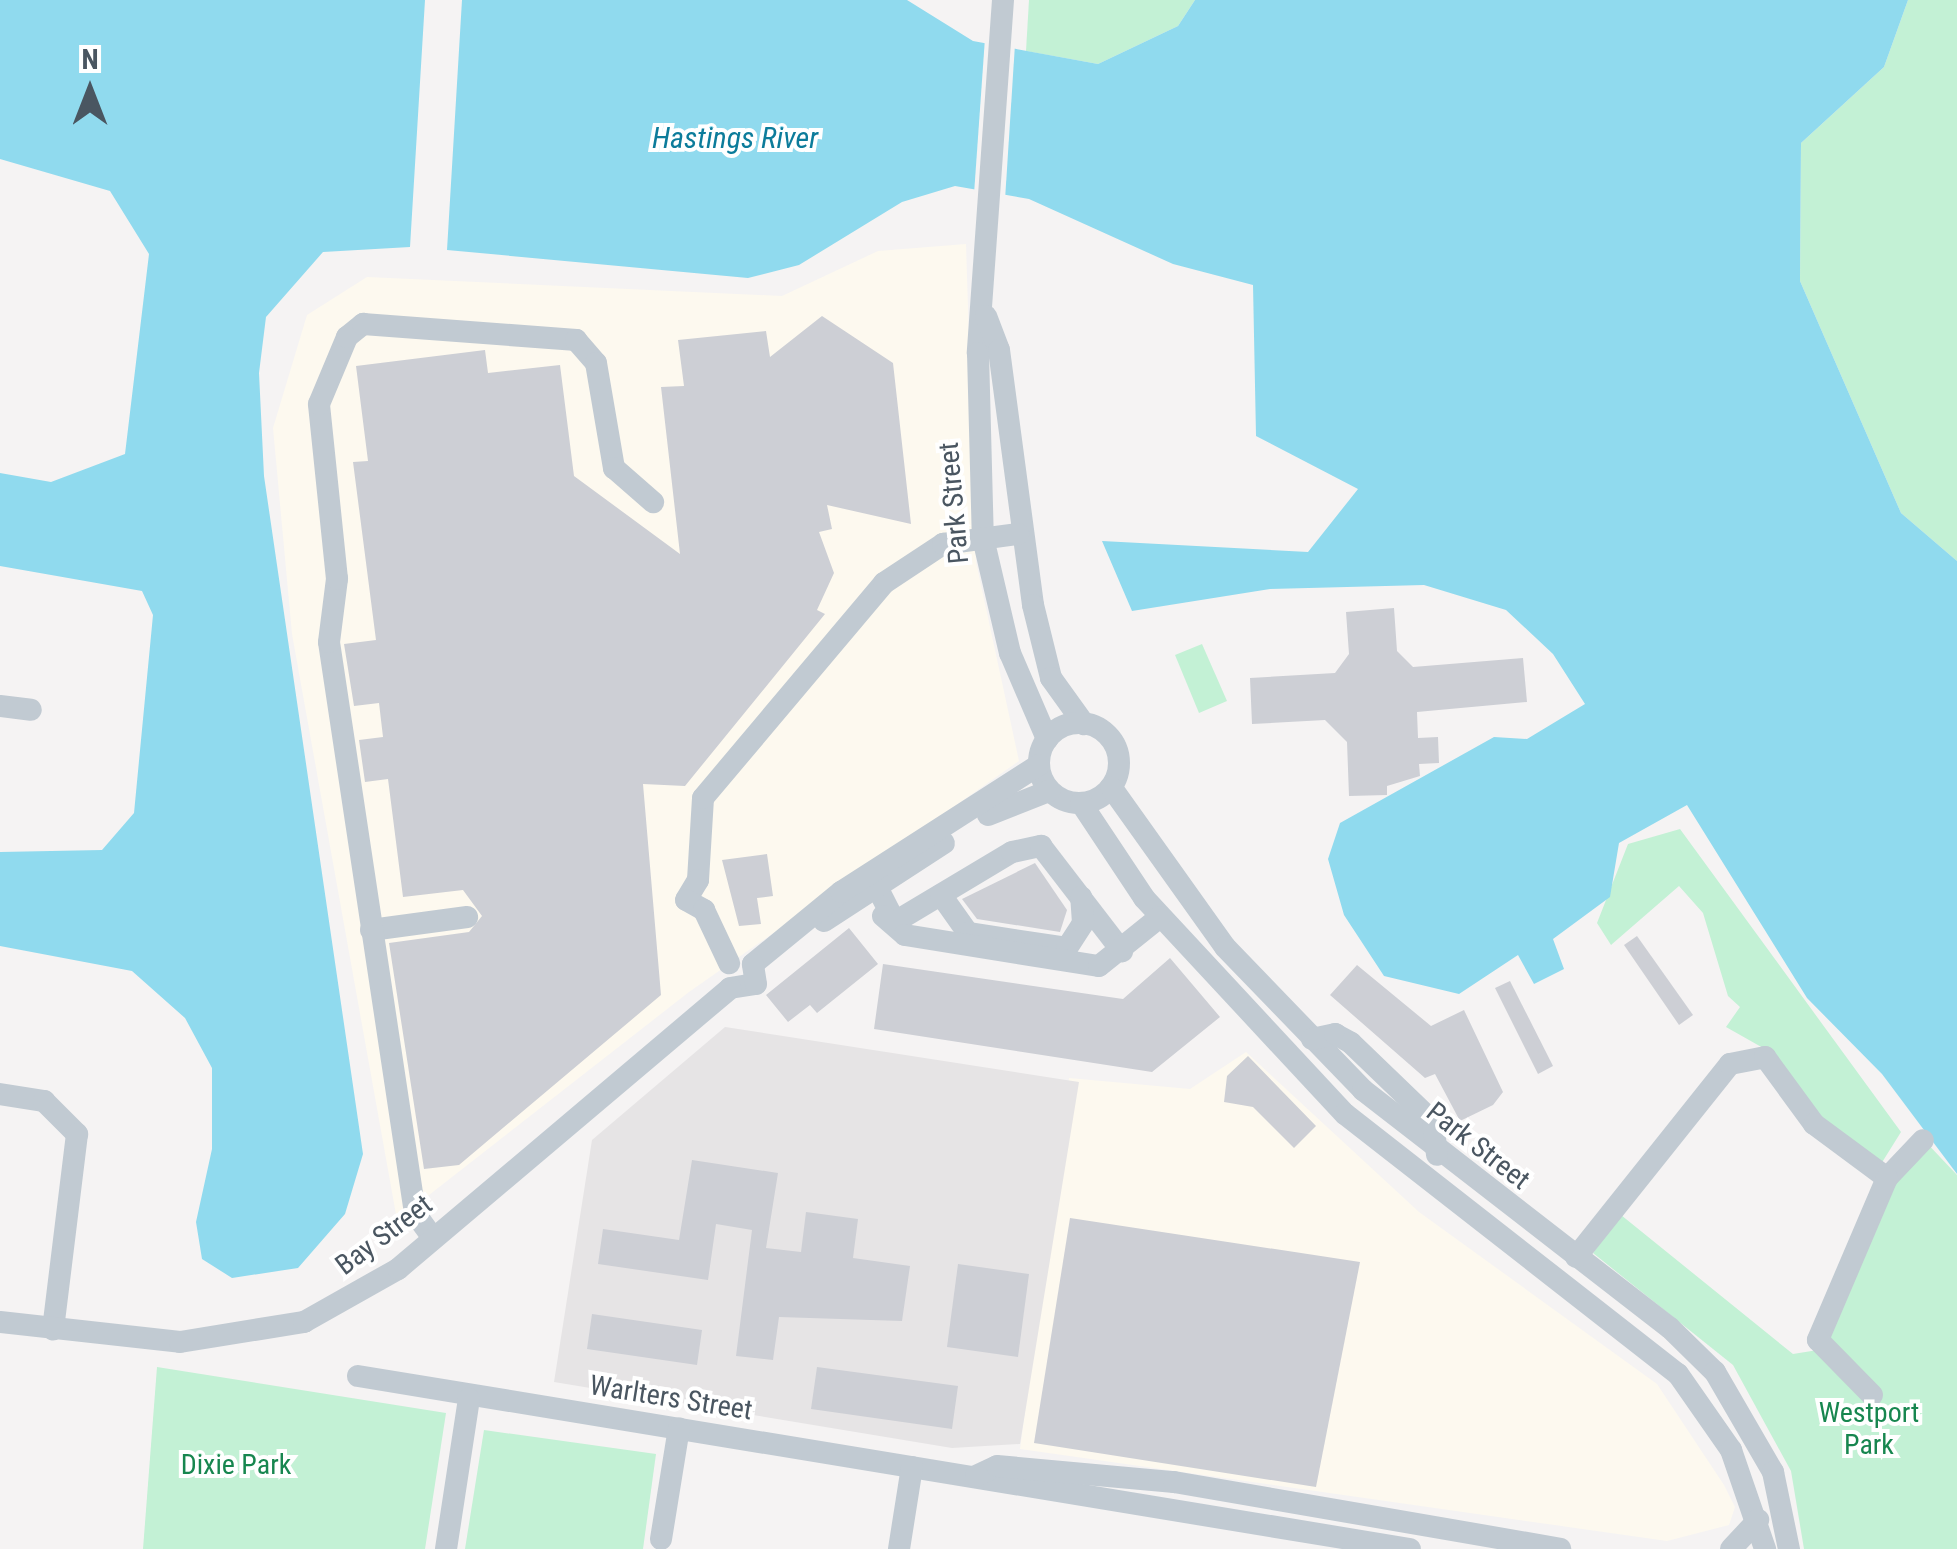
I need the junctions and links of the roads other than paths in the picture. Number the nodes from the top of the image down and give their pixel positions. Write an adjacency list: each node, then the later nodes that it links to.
1 (1003, 5): 2 (street, Park Street)
2 (985, 314): 4 (street, Park Street); 5 (street, Park Street)
3 (653, 502): 20 (street)
4 (1018, 534): 5 (street); 8 (street, Park Street)
5 (983, 538): 9 (street, Park Street); 23 (street)
6 (0, 706): 7 (street)
7 (31, 710)
8 (1084, 724): 9 (street); 11 (street)
9 (1048, 739): 10 (street)
10 (1039, 765): 12 (street); 22 (street, Bay Street)
11 (1111, 787): 13 (street); 29 (street, Park Street)
12 (1050, 790): 13 (street); 14 (street, Bay Street)
13 (1081, 803): 18 (street)
14 (870, 892): 19 (street); 22 (street, Bay Street)
15 (941, 895): 16 (street); 16 (street); 19 (street)
16 (1081, 897): 21 (street)
17 (468, 917): 20 (street)
18 (1160, 917): 21 (street); 38 (street)
19 (895, 922): 21 (street)
20 (371, 930): 28 (street)
21 (1122, 951)
22 (761, 958): 23 (street); 24 (street, Bay Street)
23 (730, 964): 24 (street)
24 (730, 988): 28 (street, Bay Street)
25 (0, 1094): 31 (street)
26 (1923, 1140): 27 (street)
27 (1886, 1178): 29 (street); 33 (street)
28 (434, 1238): 31 (street, Bay Street)
29 (1576, 1257): 46 (street, Park Street)
30 (0, 1322): 31 (street, Bay Street)
31 (53, 1330)
32 (358, 1376): 34 (street, Warlters Street)
33 (1872, 1395)
34 (469, 1398): 35 (street, Warlters Street); 40 (street)
35 (678, 1428): 36 (street, Warlters Street); 39 (street)
36 (912, 1467): 37 (street, Warlters Street); 41 (street)
37 (976, 1476): 42 (street, Warlters Street); 43 (street, Warlters Street)
38 (1758, 1520): 44 (street); 45 (street)
39 (661, 1539)
40 (446, 1549)
41 (899, 1549)
42 (1410, 1549)
43 (1560, 1549)
44 (1731, 1549)
45 (1765, 1549)
46 (1788, 1549)

